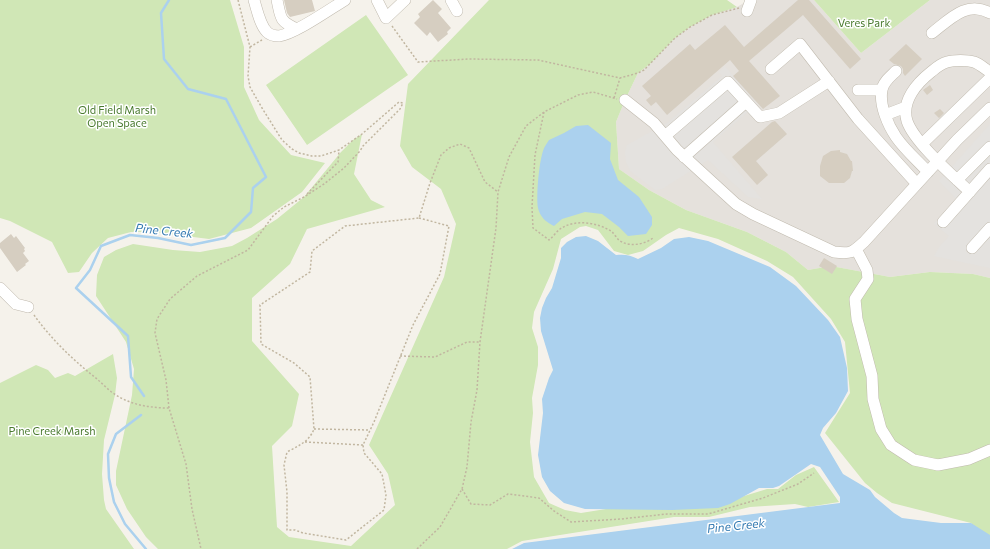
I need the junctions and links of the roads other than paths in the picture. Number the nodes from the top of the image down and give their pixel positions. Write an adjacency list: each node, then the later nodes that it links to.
1 (254, 0): 9 (street)
2 (277, 0): 9 (street)
3 (345, 0): 9 (street)
4 (377, 0): 5 (street)
5 (405, 0)
6 (451, 0): 7 (street)
7 (457, 12)
8 (990, 13): 10 (street)
9 (297, 29)
10 (932, 33)
11 (771, 69): 15 (street)
12 (896, 71): 17 (street)
13 (990, 72): 20 (street)
14 (990, 78): 24 (street)
15 (829, 81): 19 (street); 31 (street)
16 (858, 90): 17 (street)
17 (882, 90): 22 (street)
18 (619, 99): 23 (street)
19 (746, 102): 23 (street); 26 (street)
20 (906, 107): 22 (street); 24 (street)
21 (990, 108): 27 (street)
22 (885, 115): 29 (street)
23 (665, 136): 26 (street)
24 (922, 144): 27 (street)
25 (990, 147): 30 (street)
26 (684, 157): 36 (street)
27 (938, 161): 29 (street); 30 (street)
28 (990, 169): 32 (street)
29 (928, 172): 31 (street)
30 (957, 180): 32 (street)
31 (917, 184): 36 (street)
32 (970, 192): 33 (street)
33 (943, 222)
34 (990, 228): 35 (street)
35 (972, 248)
36 (856, 250): 39 (street)
37 (1, 290): 38 (street)
38 (28, 307)
39 (990, 450)

